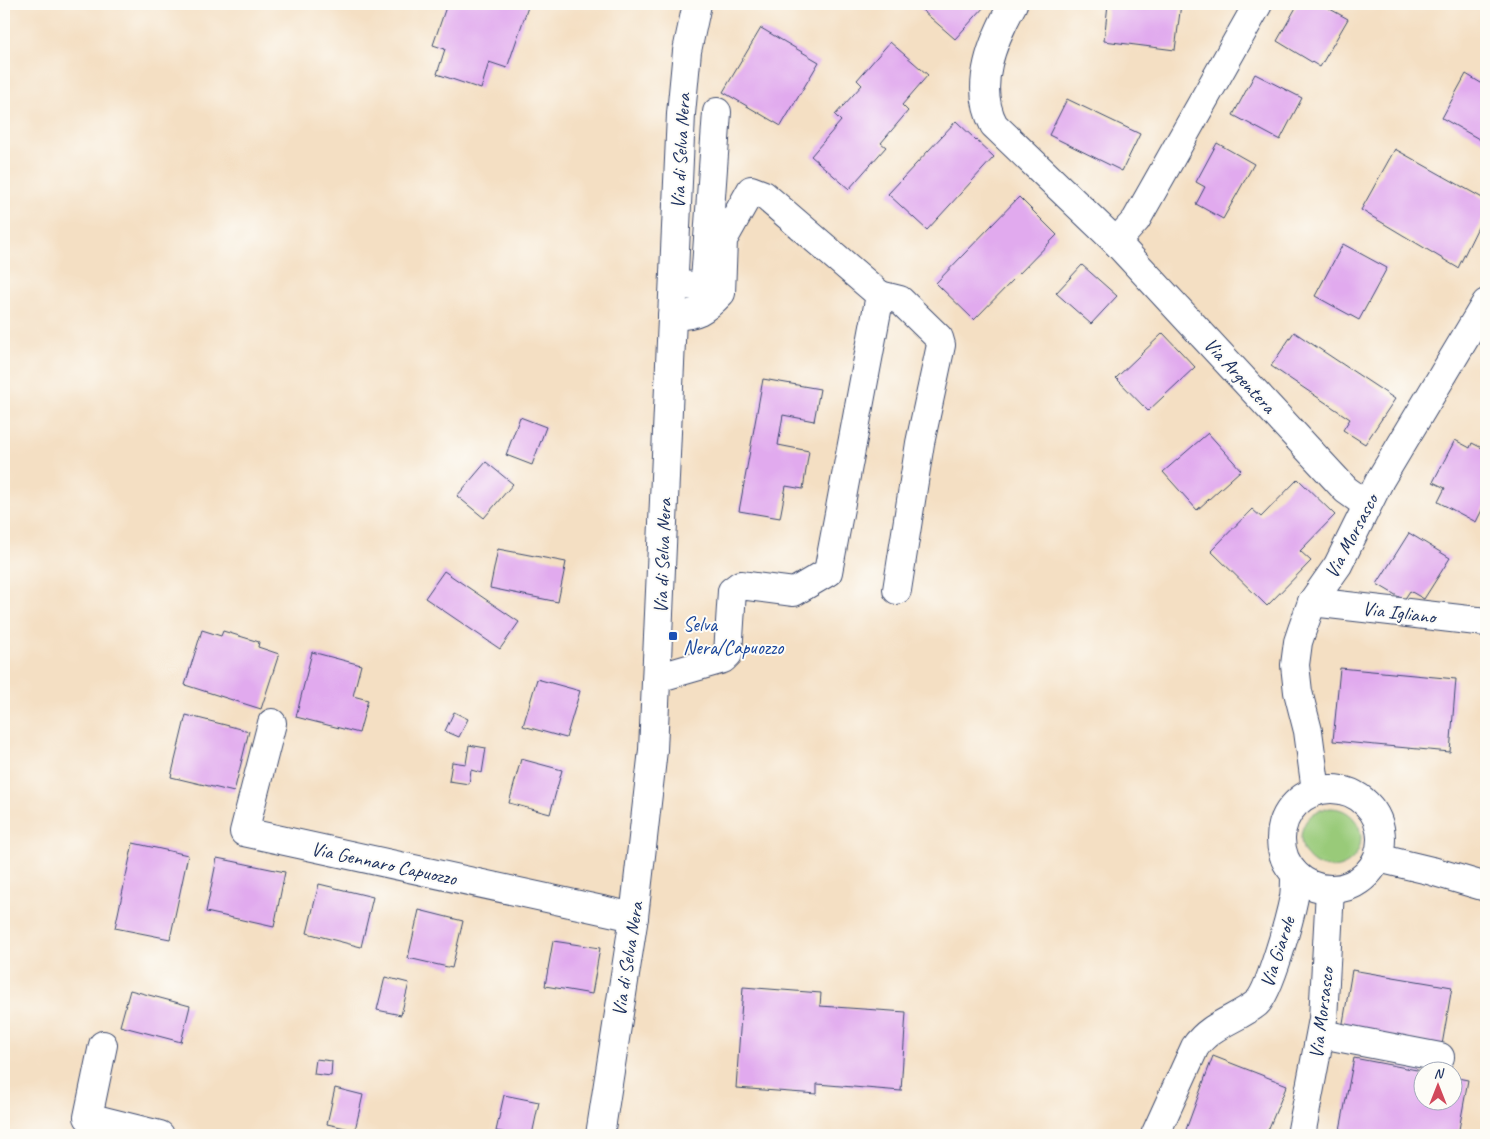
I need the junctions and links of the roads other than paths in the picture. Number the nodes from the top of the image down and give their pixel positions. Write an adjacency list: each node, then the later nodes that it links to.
1 (697, 4): 6 (street, Via di Selva Nera)
2 (1013, 4): 5 (street, Via Argentera)
3 (1258, 4): 5 (street)
4 (717, 112): 6 (street)
5 (1116, 242): 10 (street, Via Argentera)
6 (674, 285): 9 (street, Via di Selva Nera)
7 (880, 295): 9 (street); 11 (street); 14 (street)
8 (1486, 302): 10 (street, Via Morsasco)
9 (672, 316): 14 (street, Via di Selva Nera)
10 (1366, 505): 12 (street, Via Morsasco)
11 (896, 590)
12 (1312, 602): 13 (street, Via Igliano); 16 (street, Via Morsasco)
13 (1486, 622)
14 (657, 678): 21 (street, Via di Selva Nera)
15 (272, 723): 21 (street, Via Gennaro Capuozzo)
16 (1316, 791): 17 (street); 18 (street)
17 (1378, 858): 19 (street); 20 (street)
18 (1295, 874): 20 (street); 27 (street, Via Giarole)
19 (1486, 887)
20 (1330, 890): 22 (street, Via Morsasco)
21 (634, 918): 26 (street, Via di Selva Nera)
22 (1320, 1034): 24 (street); 28 (street, Via Morsasco)
23 (104, 1045): 25 (street)
24 (1440, 1057)
25 (160, 1135)
26 (600, 1135)
27 (1155, 1135)
28 (1301, 1135)

